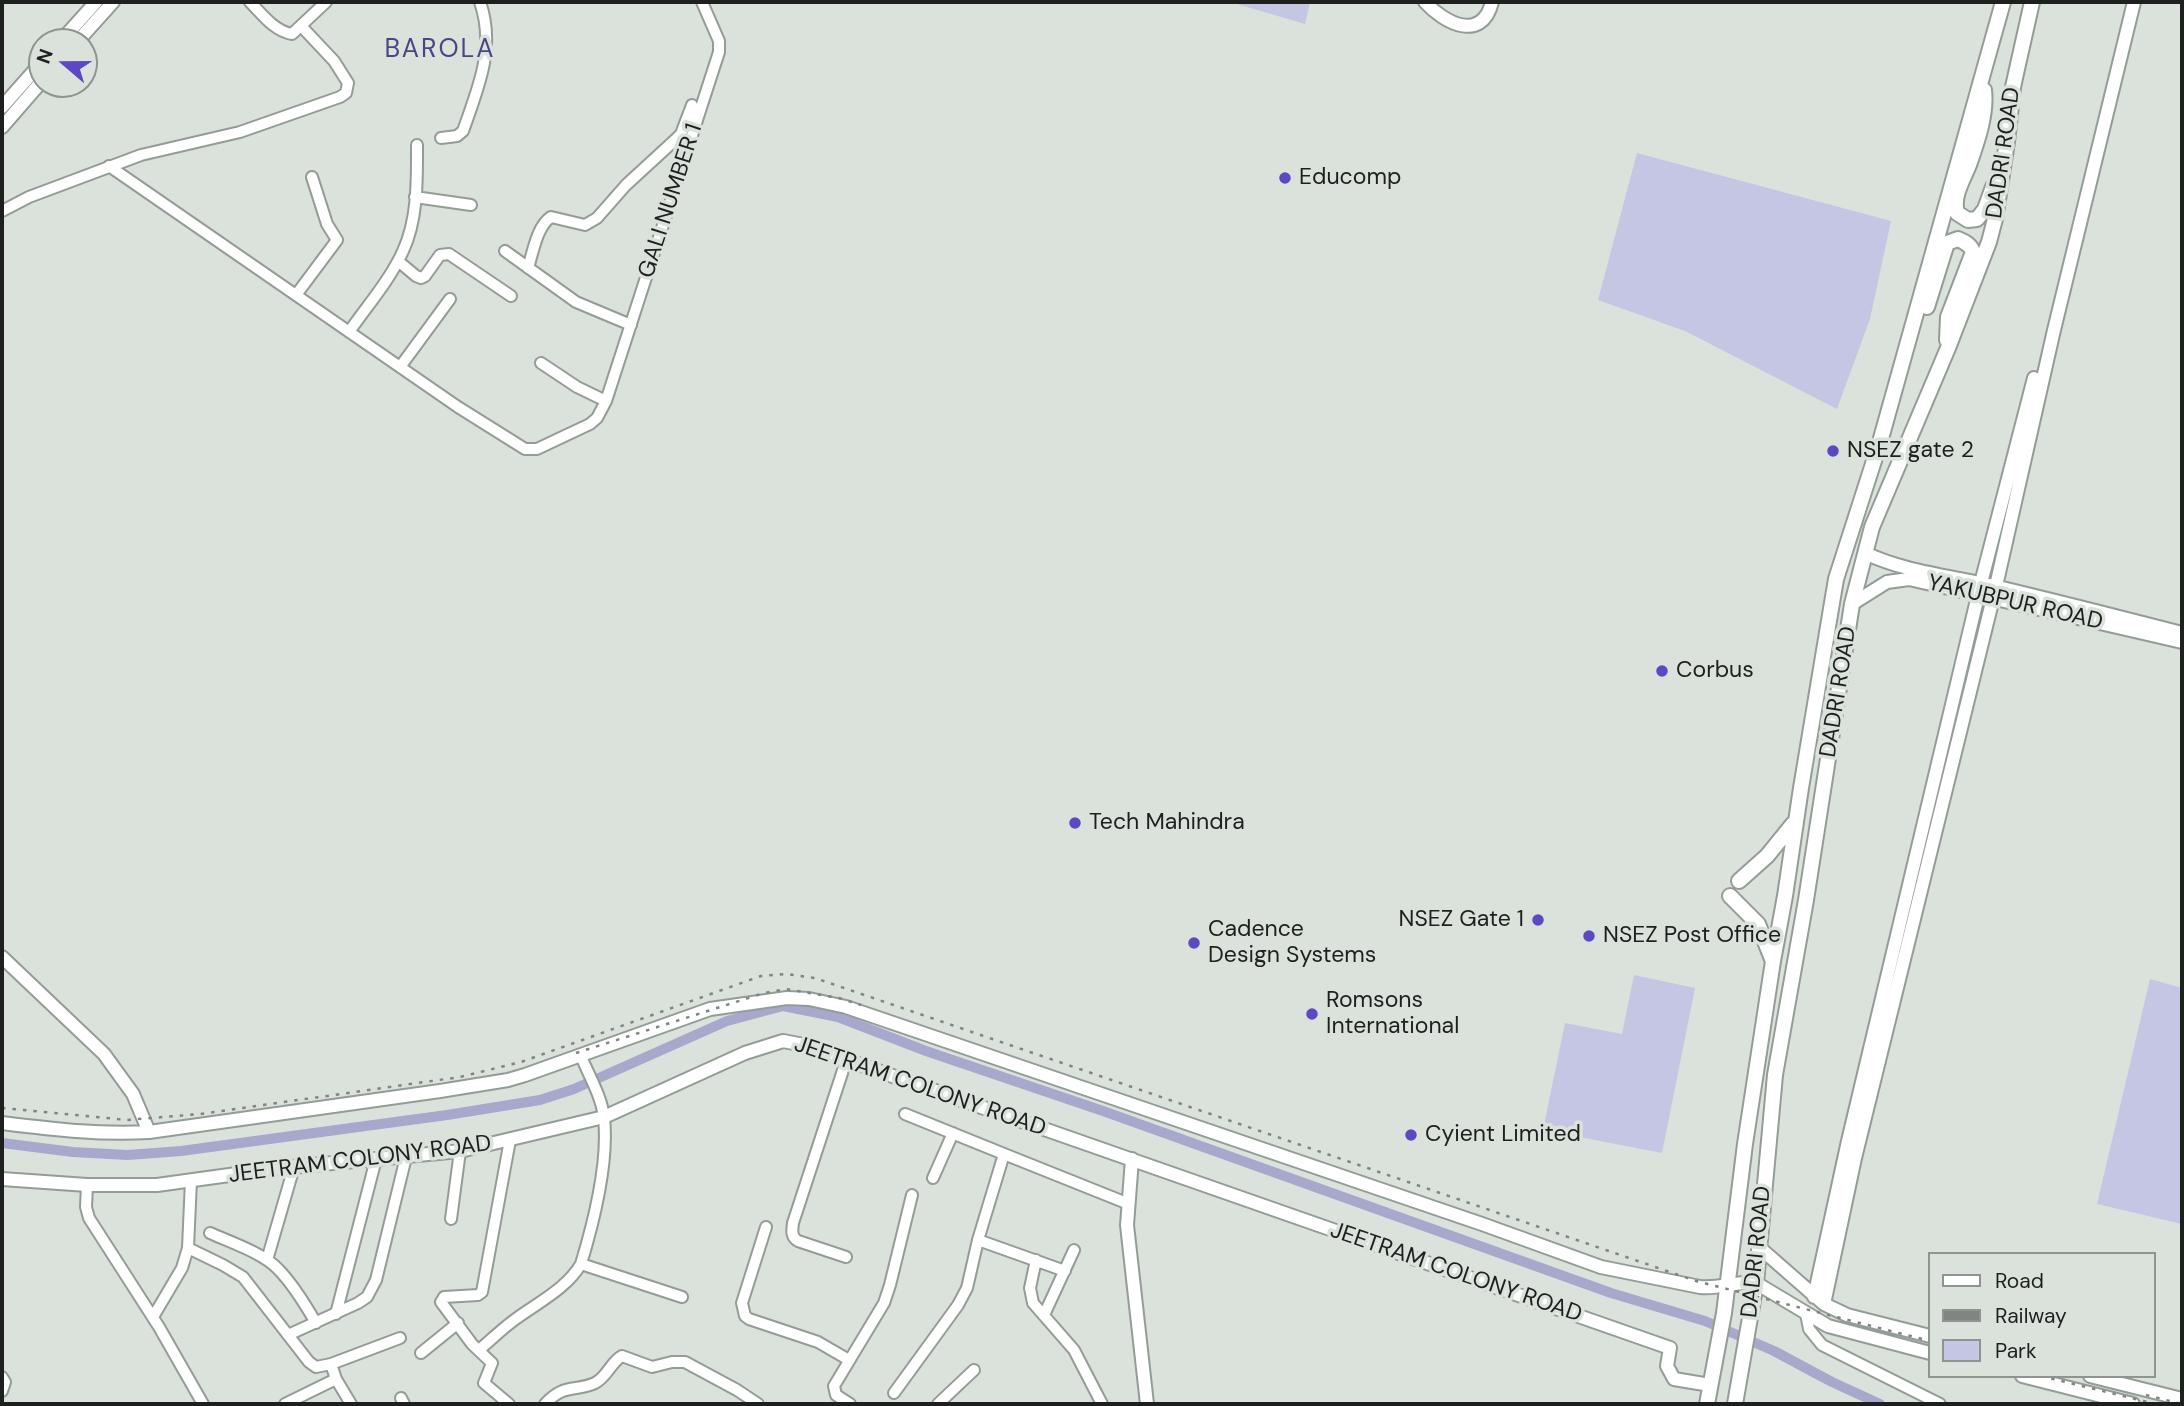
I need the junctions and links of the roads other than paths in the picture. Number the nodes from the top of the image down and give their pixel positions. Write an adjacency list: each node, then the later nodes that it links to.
1 (96, 2): 14 (street)
2 (113, 2): 15 (street)
3 (250, 2): 13 (street)
4 (326, 2): 13 (street)
5 (480, 2): 22 (street)
6 (702, 2): 36 (street, GALI NUMBER 1)
7 (1425, 2): 8 (street)
8 (1492, 2)
9 (2003, 2): 17 (main road, DADRI ROAD)
10 (2032, 2): 23 (main road, DADRI ROAD)
11 (2125, 2): 44 (street)
12 (2134, 2): 45 (street)
13 (302, 27): 25 (street)
14 (73, 28)
15 (90, 28)
16 (28, 78): 20 (street)
17 (1982, 78): 23 (main road); 37 (main road, DADRI ROAD)
18 (28, 97): 21 (street)
19 (692, 105): 32 (street)
20 (2, 107)
21 (2, 127)
22 (441, 138)
23 (2007, 142): 39 (main road, DADRI ROAD)
24 (417, 145): 27 (street)
25 (109, 166): 29 (street); 33 (street)
26 (312, 177): 33 (street)
27 (415, 197): 28 (street); 31 (street)
28 (471, 205)
29 (2, 211)
30 (505, 251): 32 (street)
31 (398, 261): 34 (street); 38 (street)
32 (528, 268): 36 (street)
33 (296, 295): 38 (street)
34 (511, 296)
35 (450, 299): 41 (street)
36 (631, 325): 42 (street, GALI NUMBER 1)
37 (1910, 331): 39 (main road); 49 (main road, DADRI ROAD)
38 (349, 332): 41 (street)
39 (1948, 348): 43 (main road, DADRI ROAD)
40 (541, 363): 42 (street)
41 (400, 367): 42 (street)
42 (606, 401)
43 (1865, 553): 44 (street, YAKUBPUR ROAD); 46 (main road, DADRI ROAD)
44 (1980, 589): 45 (street, YAKUBPUR ROAD); 46 (street, YAKUBPUR ROAD); 89 (street)
45 (1994, 592): 47 (street, YAKUBPUR ROAD); 48 (street, YAKUBPUR ROAD); 89 (street)
46 (1852, 604): 79 (main road, DADRI ROAD)
47 (2182, 633)
48 (2182, 642)
49 (1796, 820): 50 (main road); 53 (main road, DADRI ROAD)
50 (1739, 881)
51 (1730, 896): 53 (main road)
52 (2, 957): 59 (street)
53 (1773, 961): 87 (main road, DADRI ROAD)
54 (582, 1060): 57 (street); 59 (street); 87 (street)
55 (846, 1061): 57 (street, JEETRAM COLONY ROAD); 66 (street, JEETRAM COLONY ROAD); 81 (street)
56 (905, 1114): 60 (street)
57 (604, 1117): 61 (street, JEETRAM COLONY ROAD); 84 (street)
58 (2, 1123): 59 (street)
59 (149, 1132)
60 (953, 1133): 63 (street); 68 (street)
61 (510, 1140): 62 (street, JEETRAM COLONY ROAD); 95 (street)
62 (460, 1151): 64 (street, JEETRAM COLONY ROAD); 74 (street)
63 (1004, 1154): 73 (street); 77 (street)
64 (405, 1157): 65 (street, JEETRAM COLONY ROAD); 90 (street)
65 (376, 1159): 67 (street, JEETRAM COLONY ROAD); 90 (street)
66 (1132, 1159): 73 (street); 109 (street, JEETRAM COLONY ROAD)
67 (294, 1167): 70 (street, JEETRAM COLONY ROAD); 82 (street)
68 (933, 1178)
69 (2, 1179): 71 (street, JEETRAM COLONY ROAD)
70 (191, 1180): 71 (street, JEETRAM COLONY ROAD); 78 (street)
71 (87, 1185): 93 (street)
72 (912, 1195): 102 (street)
73 (1129, 1204): 122 (street)
74 (451, 1219)
75 (766, 1227): 102 (street)
76 (210, 1233): 82 (street)
77 (978, 1240): 83 (street); 111 (street)
78 (188, 1248): 93 (street); 96 (street)
79 (1760, 1248): 86 (main road, DADRI ROAD); 89 (street)
80 (1074, 1250): 85 (street)
81 (846, 1257)
82 (267, 1260): 94 (street)
83 (1036, 1260): 85 (street); 92 (street)
84 (581, 1265): 88 (street); 99 (street)
85 (1065, 1271): 92 (street)
86 (1756, 1283): 87 (street); 91 (street); 124 (main road, DADRI ROAD)
87 (1728, 1286): 109 (main road, DADRI ROAD)
88 (682, 1297)
89 (1819, 1301): 97 (street)
90 (336, 1314): 94 (street)
91 (1806, 1314): 100 (street); 125 (street)
92 (1044, 1315): 121 (street)
93 (153, 1317): 113 (street)
94 (316, 1323): 96 (street)
95 (458, 1323): 99 (street); 101 (street)
96 (288, 1335): 103 (street)
97 (1928, 1335)
98 (400, 1338): 103 (street)
99 (479, 1350): 116 (street)
100 (1928, 1352)
101 (421, 1353)
102 (849, 1360): 119 (street)
103 (331, 1364): 108 (street)
104 (975, 1370): 120 (street)
105 (2, 1377): 110 (street)
106 (2030, 1378): 126 (street)
107 (2098, 1378): 112 (street)
108 (336, 1379): 114 (street); 115 (street)
109 (1710, 1385): 123 (main road, DADRI ROAD)
110 (2, 1391)
111 (894, 1393)
112 (2182, 1399)
113 (203, 1404)
114 (285, 1404)
115 (351, 1404)
116 (509, 1404)
117 (545, 1404): 118 (street)
118 (758, 1404)
119 (850, 1404)
120 (938, 1404)
121 (1102, 1404)
122 (1147, 1404)
123 (1707, 1404)
124 (1735, 1404)
125 (1940, 1404)
126 (2133, 1404)

